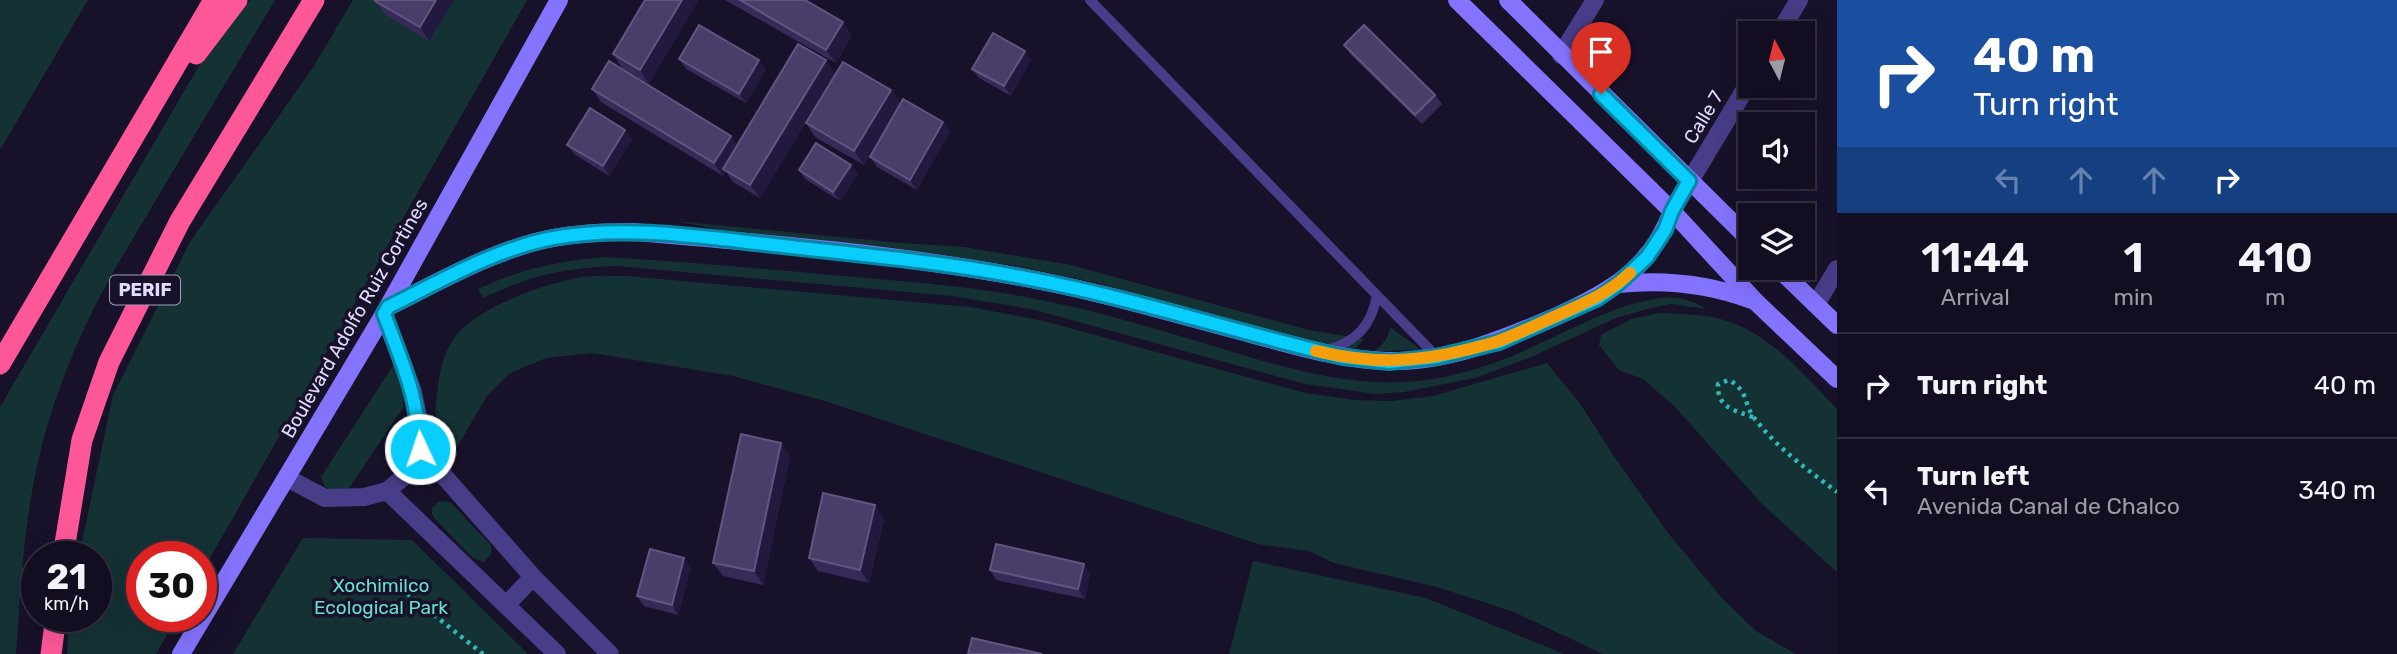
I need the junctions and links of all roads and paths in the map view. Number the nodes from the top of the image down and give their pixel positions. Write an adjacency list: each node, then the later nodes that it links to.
1 (214, 0): 13 (highway)
2 (237, 0): 13 (highway)
3 (314, 0): 34 (highway, PERIF)
4 (559, 0): 23 (main road, Boulevard Adolfo Ruiz Cortines)
5 (1090, 0): 20 (lane)
6 (1457, 0): 15 (main road)
7 (1508, 0): 11 (main road)
8 (1595, 0): 11 (street)
9 (1799, 0): 10 (street)
10 (1786, 21)
11 (1561, 55): 14 (main road)
12 (1740, 98): 14 (street, Calle 7)
13 (149, 114): 27 (highway)
14 (1689, 181): 15 (street, Calle 7); 16 (main road)
15 (1672, 211): 19 (main road); 21 (main road)
16 (1738, 228)
17 (1837, 269): 22 (street)
18 (1791, 280): 22 (main road)
19 (1618, 284): 21 (main road); 26 (main road)
20 (1377, 295): 25 (lane); 26 (lane)
21 (1756, 302): 28 (main road)
22 (1816, 304): 24 (main road)
23 (386, 310): 25 (main road); 30 (street); 31 (main road, Boulevard Adolfo Ruiz Cortines)
24 (1837, 325)
25 (1313, 350): 26 (main road)
26 (1437, 357)
27 (0, 364)
28 (1837, 379)
29 (1753, 417): 29 (path); 33 (path)
30 (420, 449): 32 (street); 35 (street)
31 (287, 478): 32 (street); 40 (main road, Boulevard Adolfo Ruiz Cortines)
32 (387, 491): 37 (street)
33 (1837, 492)
34 (65, 541)
35 (533, 577): 37 (street); 43 (street)
36 (394, 583): 41 (path)
37 (507, 604): 42 (street)
38 (54, 632): 39 (highway)
39 (51, 654)
40 (181, 654)
41 (483, 654)
42 (557, 654)
43 (610, 654)

